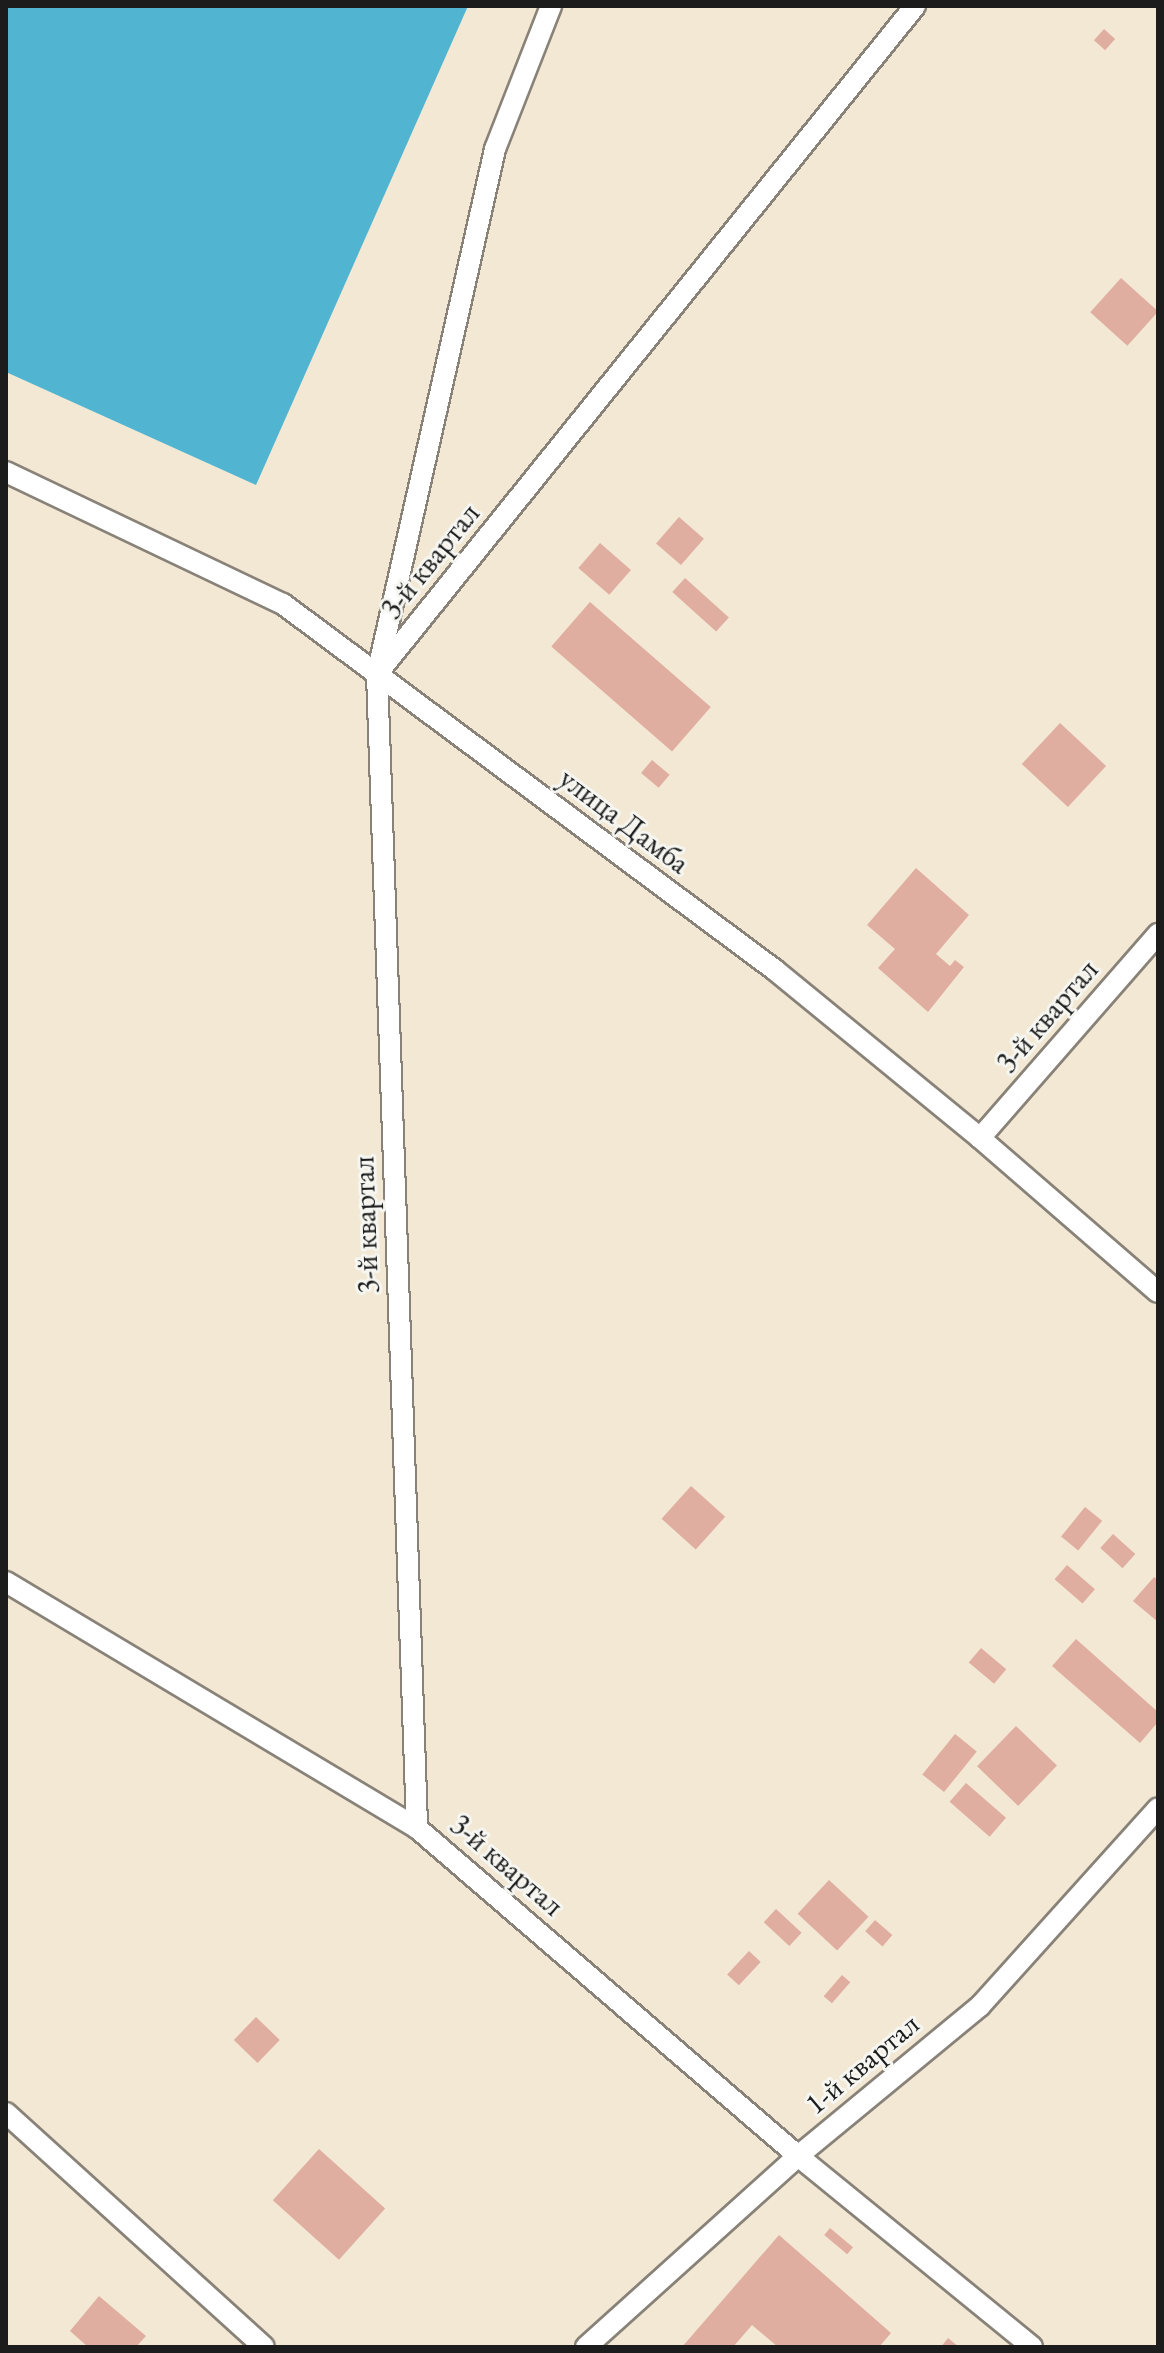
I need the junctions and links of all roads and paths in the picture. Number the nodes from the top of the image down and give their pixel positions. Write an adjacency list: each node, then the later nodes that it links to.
1 (551, 6): 4 (lane)
2 (915, 6): 4 (lane, 3-й квартал)
3 (6, 472): 4 (lane, улица Дамба)
4 (377, 674): 6 (lane, улица Дамба); 10 (lane, 3-й квартал)
5 (1158, 934): 6 (lane, 3-й квартал)
6 (980, 1138): 7 (lane, улица Дамба)
7 (1158, 1292)
8 (6, 1582): 10 (lane)
9 (1158, 1808): 12 (lane, 1-й квартал)
10 (417, 1828): 12 (lane, 3-й квартал)
11 (6, 2113): 13 (lane)
12 (798, 2156): 14 (lane, 1-й квартал); 15 (lane, 3-й квартал)
13 (264, 2347)
14 (586, 2347)
15 (1032, 2347)

